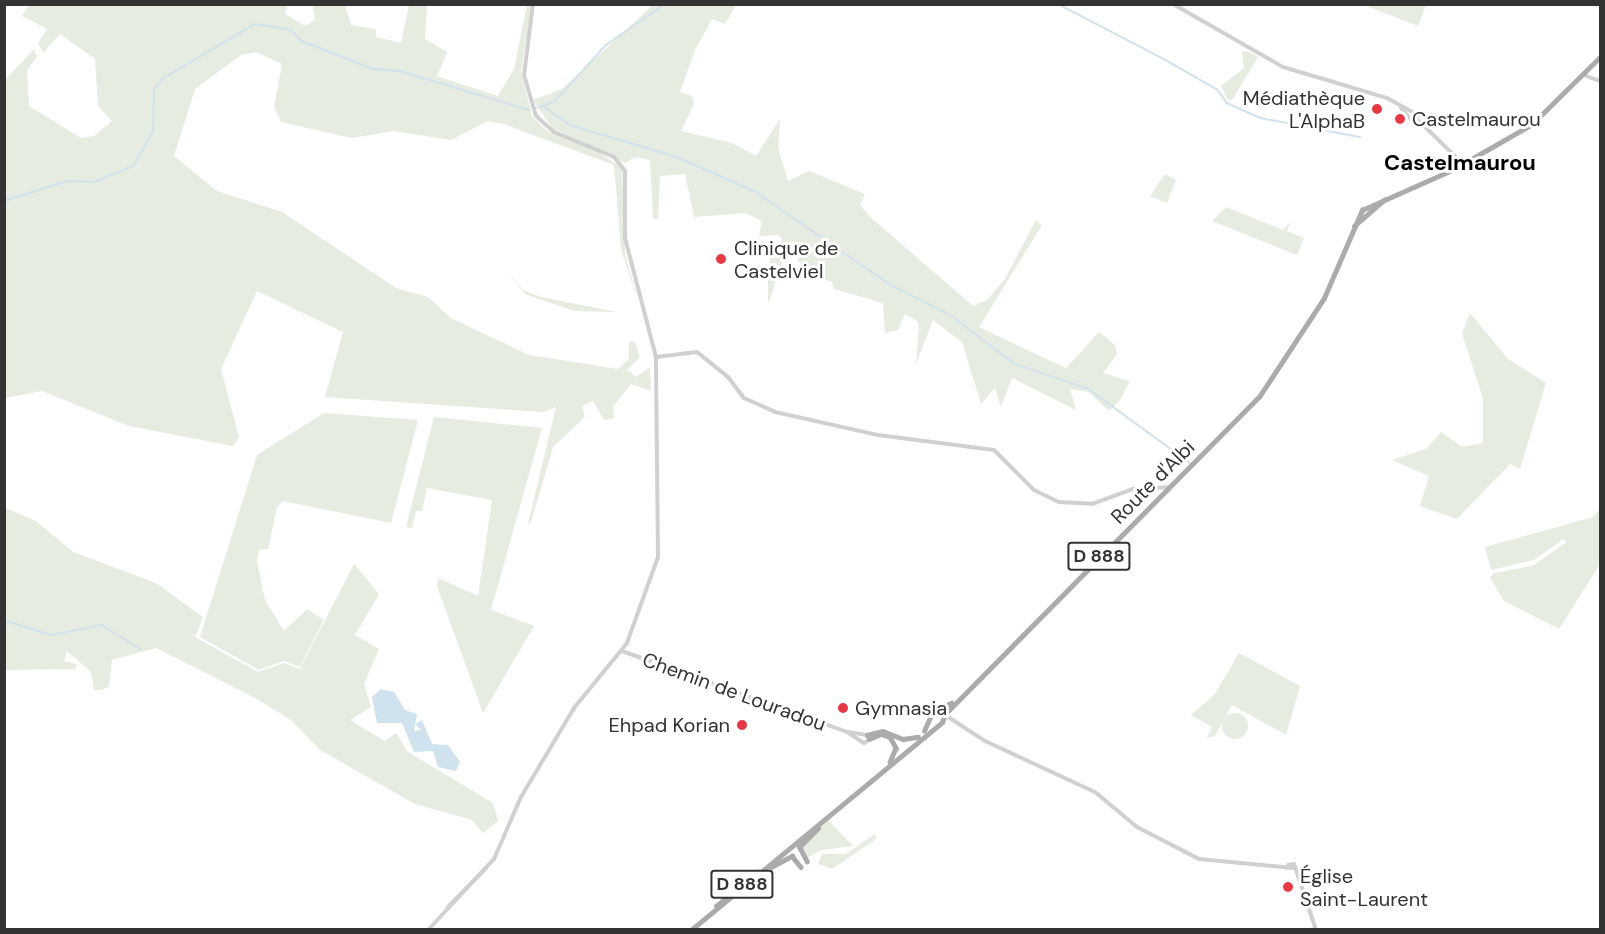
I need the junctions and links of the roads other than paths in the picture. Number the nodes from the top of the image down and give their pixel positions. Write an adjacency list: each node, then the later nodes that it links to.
1 (533, 4): 11 (street)
2 (1173, 4): 6 (street)
3 (1600, 57): 4 (main road, D 888)
4 (1584, 75): 5 (street); 10 (main road, D 888)
5 (1600, 81)
6 (1399, 105): 7 (street); 8 (street)
7 (1415, 114): 8 (street); 9 (street)
8 (1410, 119): 9 (street)
9 (1417, 122): 10 (street)
10 (1462, 163): 13 (main road, Route d'Albi / D 888)
11 (656, 357): 12 (street); 15 (street)
12 (1145, 486): 13 (street); 14 (street)
13 (1168, 487): 14 (main road, Route d'Albi / D 888)
14 (1161, 494): 16 (main road, Route d'Albi / D 888)
15 (622, 651): 23 (street, Chemin de Louradou); 31 (street)
16 (956, 699): 17 (main road, Route d'Albi / D 888); 18 (main road, Route d'Albi / D 888)
17 (938, 709): 18 (main road); 19 (main road)
18 (945, 715): 20 (main road, Route d'Albi); 21 (street)
19 (931, 718): 20 (main road); 22 (main road, D 888)
20 (940, 723): 21 (street); 22 (main road, D 888)
21 (955, 723): 33 (street)
22 (921, 736): 23 (main road); 24 (main road, D 888)
23 (864, 737): 24 (main road)
24 (888, 765): 25 (main road, D 888)
25 (838, 807): 26 (main road, D 888); 27 (main road)
26 (779, 856): 29 (main road, D 888); 30 (main road, D 888)
27 (807, 862)
28 (801, 867): 29 (main road)
29 (761, 873): 30 (main road, D 888)
30 (708, 915): 32 (main road, D 888)
31 (428, 930)
32 (691, 930)
33 (1316, 930)

